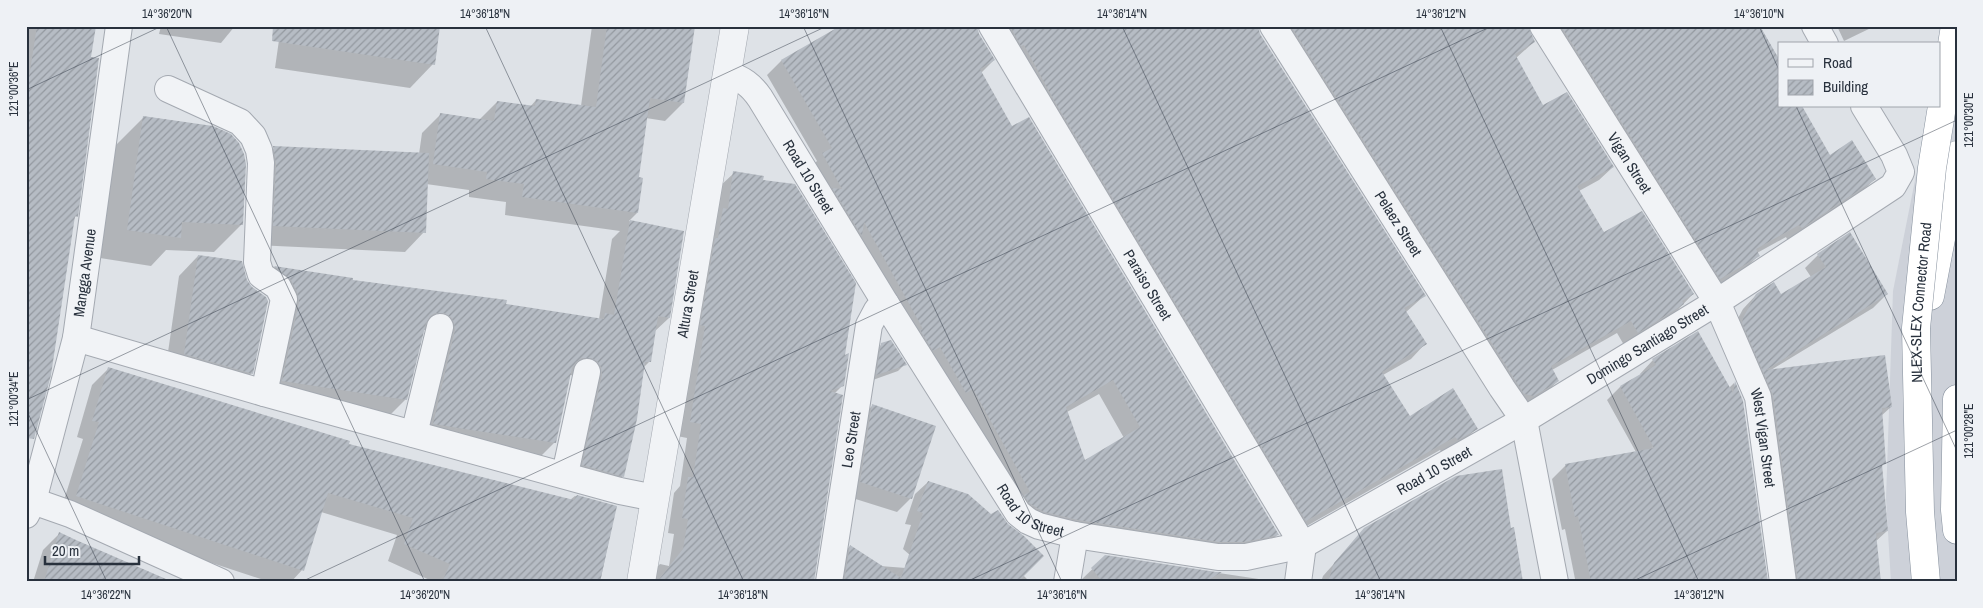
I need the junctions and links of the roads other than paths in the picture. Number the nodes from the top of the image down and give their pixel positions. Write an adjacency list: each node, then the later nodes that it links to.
1 (119, 26): 16 (street, Mangga Avenue)
2 (735, 26): 9 (street, Altura Street)
3 (992, 26): 27 (street, Paraiso Street)
4 (1273, 26): 20 (street, Pelaez Street)
5 (1543, 26): 13 (street, Vigan Street)
6 (1815, 26): 8 (street)
7 (1955, 26): 36 (highway, NLEX-SLEX Connector Road, bridge)
8 (1824, 42)
9 (727, 74): 14 (street, Road 10 Street); 23 (street, Altura Street)
10 (168, 89): 18 (street)
11 (1865, 108): 13 (street, Domingo Santiago Street)
12 (1957, 155): 35 (highway)
13 (1717, 302): 20 (street, Domingo Santiago Street); 34 (street, West Vigan Street)
14 (886, 304): 26 (street, Road 10 Street); 30 (street, Leo Street)
15 (440, 327): 21 (street)
16 (76, 338): 18 (street); 24 (street, Mangga Avenue)
17 (587, 372): 22 (street)
18 (264, 393): 21 (street)
19 (1957, 399): 25 (highway)
20 (1524, 420): 27 (street, Road 10 Street); 33 (street)
21 (414, 434): 22 (street)
22 (565, 474): 23 (street)
23 (655, 498): 29 (street, Altura Street)
24 (30, 508): 28 (street)
25 (1957, 530)
26 (1075, 535): 27 (street, Road 10 Street); 31 (street)
27 (1304, 545): 32 (street)
28 (221, 582)
29 (641, 582)
30 (829, 582)
31 (1067, 582)
32 (1298, 582)
33 (1555, 582)
34 (1783, 582)
35 (1919, 582)
36 (1926, 582)

